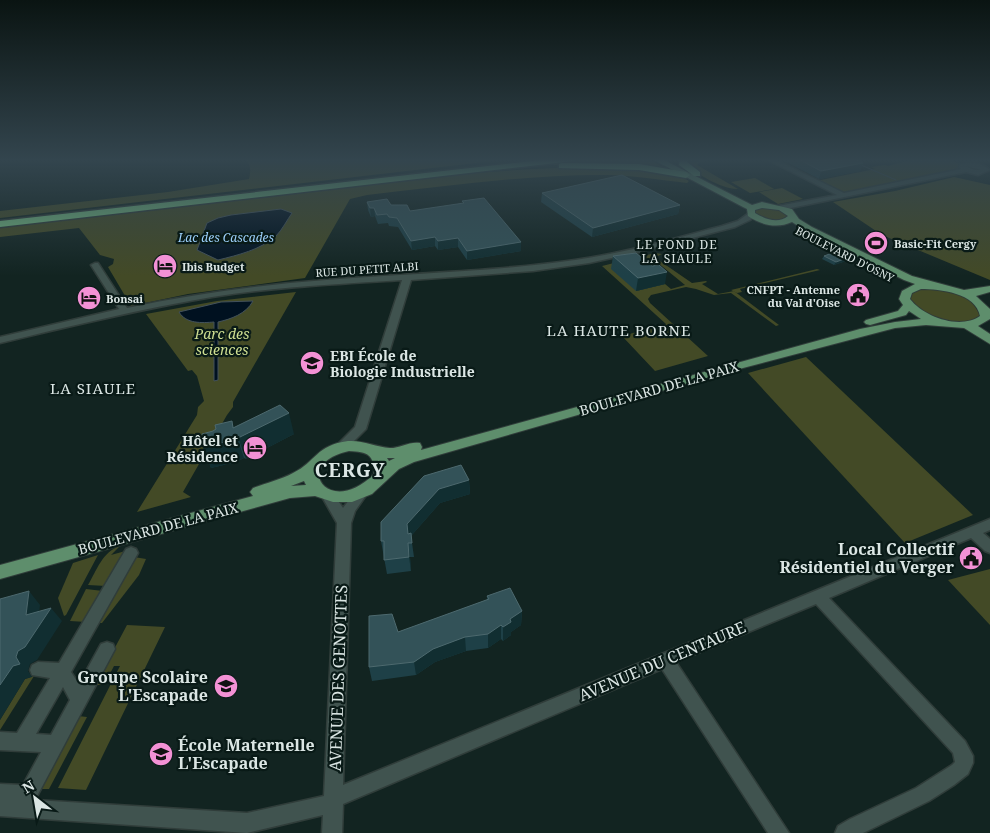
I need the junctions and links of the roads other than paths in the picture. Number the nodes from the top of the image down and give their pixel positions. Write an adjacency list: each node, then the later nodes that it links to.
1 (222, 198): 11 (highway)
2 (726, 198): 8 (main road)
3 (750, 198): 6 (main road)
4 (829, 198): 7 (street)
5 (832, 198): 9 (street)
6 (766, 205): 7 (main road, BOULEVARD D'OSNY); 8 (main road)
7 (781, 208): 9 (main road, BOULEVARD D'OSNY)
8 (754, 214): 10 (main road); 13 (street, RUE DU PETIT ALBI)
9 (791, 215): 10 (main road); 14 (main road, BOULEVARD D'OSNY)
10 (779, 222): 16 (main road, BOULEVARD D'OSNY)
11 (0, 223)
12 (95, 265): 21 (street)
13 (407, 278): 21 (street, RUE DU PETIT ALBI); 27 (street)
14 (933, 286): 16 (main road); 17 (main road, BOULEVARD D'OSNY)
15 (990, 289): 17 (main road)
16 (907, 291): 20 (main road)
17 (958, 292): 19 (main road, BOULEVARD D'OSNY)
18 (990, 296): 19 (main road)
19 (979, 303): 23 (main road)
20 (908, 305): 22 (main road); 29 (main road, BOULEVARD DE LA PAIX)
21 (125, 311): 25 (street, RUE DU PETIT ALBI)
22 (942, 322): 24 (main road); 31 (main road, BOULEVARD DE LA PAIX)
23 (987, 322): 24 (main road)
24 (966, 325): 26 (main road)
25 (0, 340)
26 (990, 340)
27 (360, 429): 28 (street); 29 (street)
28 (341, 447): 29 (main road); 30 (main road)
29 (371, 450): 31 (main road)
30 (312, 469): 32 (main road); 39 (main road, BOULEVARD DE LA PAIX)
31 (382, 474): 33 (main road)
32 (322, 493): 33 (main road); 34 (street); 40 (main road, BOULEVARD DE LA PAIX)
33 (361, 494): 34 (street, AVENUE DES GENOTTES)
34 (344, 523): 51 (street, AVENUE DES GENOTTES)
35 (990, 524): 36 (street, AVENUE DU CENTAURE)
36 (972, 531): 37 (street); 41 (street, AVENUE DU CENTAURE)
37 (990, 547)
38 (131, 553): 45 (street)
39 (0, 562)
40 (0, 572)
41 (818, 596): 43 (street, AVENUE DU CENTAURE); 56 (street)
42 (107, 649): 46 (street)
43 (665, 659): 51 (street, AVENUE DU CENTAURE); 55 (street)
44 (38, 670): 45 (street)
45 (62, 672): 46 (street); 48 (street)
46 (79, 699): 49 (street)
47 (0, 741): 48 (street)
48 (22, 742): 49 (street)
49 (55, 744): 52 (street)
50 (0, 793): 52 (street)
51 (333, 801): 52 (street, AVENUE DU CENTAURE); 54 (street, AVENUE DES GENOTTES)
52 (24, 802): 53 (street)
53 (0, 807)
54 (332, 833)
55 (779, 833)
56 (845, 833)

